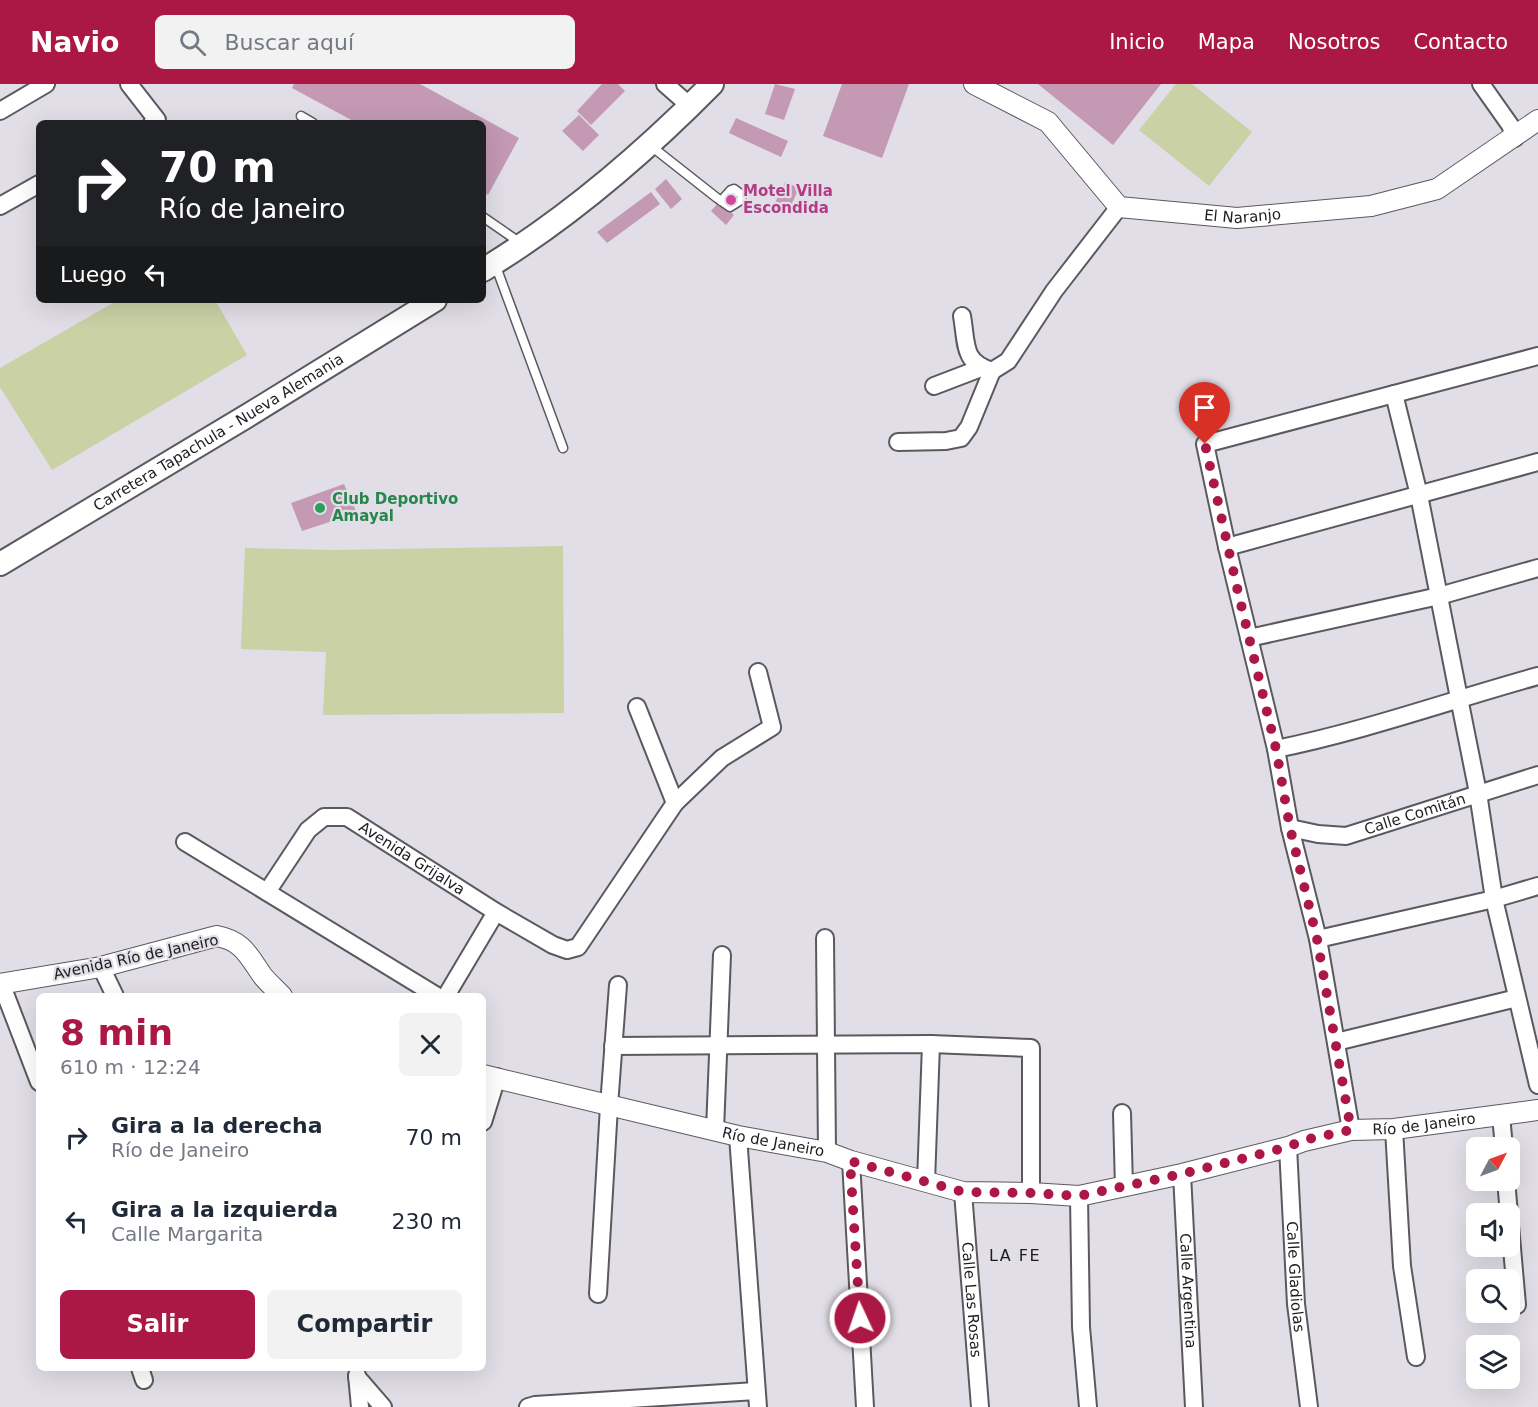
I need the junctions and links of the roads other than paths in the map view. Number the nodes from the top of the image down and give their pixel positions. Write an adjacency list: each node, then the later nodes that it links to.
1 (46, 84): 8 (street)
2 (129, 84): 10 (street)
3 (665, 84): 7 (street)
4 (711, 84): 7 (main road)
5 (974, 84): 18 (street)
6 (1482, 84): 13 (street)
7 (690, 106): 14 (main road)
8 (0, 111)
9 (301, 116): 11 (lane)
10 (153, 120)
11 (308, 120)
12 (1538, 120): 13 (street, El Naranjo)
13 (1515, 138): 18 (street, El Naranjo)
14 (649, 144): 16 (lane); 20 (main road)
15 (36, 186): 17 (street)
16 (721, 201)
17 (0, 206)
18 (1119, 207): 25 (street)
19 (486, 219): 20 (lane)
20 (523, 245): 21 (main road)
21 (489, 267): 29 (lane)
22 (430, 303): 33 (main road, Carretera Tapachula - Nueva Alemania)
23 (962, 316): 25 (street)
24 (1538, 356): 27 (street)
25 (986, 370): 26 (street); 28 (street)
26 (934, 386)
27 (1394, 394): 31 (street); 32 (street)
28 (898, 442)
29 (563, 448)
30 (1538, 462): 31 (street)
31 (1419, 495): 32 (street); 35 (street)
32 (1227, 547): 36 (street)
33 (0, 564)
34 (1538, 568): 35 (street)
35 (1439, 596): 36 (street); 39 (street)
36 (1249, 638): 41 (street)
37 (758, 672): 44 (street)
38 (1538, 676): 39 (street)
39 (1459, 698): 41 (street); 43 (street)
40 (637, 707): 44 (street)
41 (1276, 749): 45 (street)
42 (1538, 775): 43 (street, Calle Comitán)
43 (1478, 793): 45 (street, Calle Comitán); 49 (street)
44 (675, 804): 50 (street, Avenida Grijalva)
45 (1290, 828): 52 (street)
46 (185, 842): 48 (street)
47 (1538, 886): 49 (street)
48 (267, 892): 50 (street, Avenida Grijalva); 59 (street)
49 (1494, 899): 52 (street); 61 (street)
50 (496, 912): 60 (street)
51 (825, 938): 65 (street)
52 (1317, 939): 62 (street)
53 (722, 956): 63 (street)
54 (101, 967): 55 (street, Avenida Río de Janeiro); 57 (street); 58 (street, Avenida Río de Janeiro)
55 (1, 983): 67 (street)
56 (618, 985): 66 (street)
57 (113, 993)
58 (279, 993)
59 (432, 993)
60 (448, 993)
61 (1517, 998): 62 (street); 69 (street)
62 (1336, 1042): 77 (street)
63 (718, 1044): 65 (street); 66 (street); 76 (street)
64 (931, 1044): 65 (street); 84 (street); 88 (street)
65 (826, 1045): 81 (street)
66 (613, 1046): 71 (street)
67 (36, 1074)
68 (490, 1076): 70 (street); 71 (street)
69 (1538, 1085)
70 (486, 1102)
71 (609, 1106): 76 (street, Río de Janeiro); 91 (street)
72 (1538, 1110): 74 (street, Río de Janeiro)
73 (1122, 1113): 85 (street)
74 (1501, 1115): 75 (street, Río de Janeiro); 79 (street)
75 (1394, 1129): 77 (street, Río de Janeiro); 92 (street)
76 (715, 1130): 78 (street, Río de Janeiro)
77 (1351, 1130): 80 (street, Río de Janeiro)
78 (738, 1136): 81 (street, Río de Janeiro); 94 (street)
79 (1503, 1137)
80 (1288, 1147): 83 (street, Río de Janeiro); 102 (street, Calle Gladiolas)
81 (827, 1152): 82 (street, Río de Janeiro)
82 (850, 1161): 84 (street, Río de Janeiro); 98 (street)
83 (1182, 1174): 85 (street, Río de Janeiro); 101 (street, Calle Argentina)
84 (926, 1182): 87 (street, Río de Janeiro)
85 (1124, 1187): 89 (street, Río de Janeiro)
86 (1507, 1191): 90 (street)
87 (963, 1192): 88 (street, Río de Janeiro); 99 (street, Calle Las Rosas)
88 (1031, 1193): 89 (street, Río de Janeiro)
89 (1079, 1196): 100 (street)
90 (1514, 1269)
91 (598, 1294)
92 (1416, 1357)
93 (356, 1373): 95 (street); 96 (street)
94 (757, 1399): 97 (street)
95 (360, 1407)
96 (383, 1407)
97 (528, 1407)
98 (865, 1407)
99 (980, 1407)
100 (1088, 1407)
101 (1194, 1407)
102 (1309, 1407)

